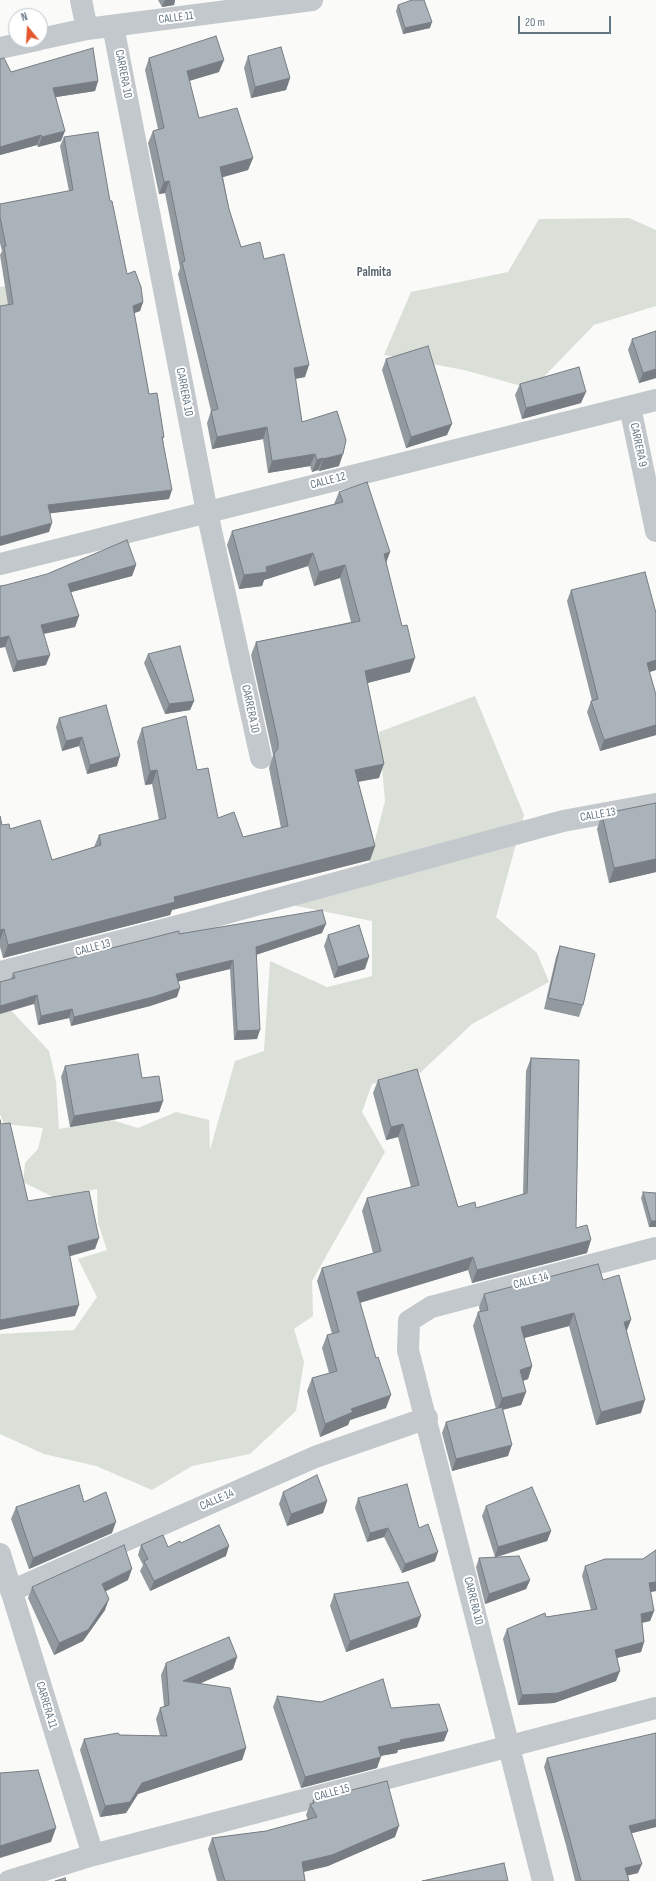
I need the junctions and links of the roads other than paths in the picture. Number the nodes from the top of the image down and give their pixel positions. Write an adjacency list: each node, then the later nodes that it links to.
1 (81, 0): 4 (street)
2 (312, 0): 3 (street, CALLE 11)
3 (114, 26): 4 (street, CALLE 11); 8 (street, CARRERA 10)
4 (87, 29): 5 (street, CALLE 11)
5 (48, 38)
6 (656, 400): 7 (street, CALLE 12)
7 (630, 407): 8 (street, CALLE 12); 9 (street, CARRERA 9)
8 (207, 512): 10 (street, CALLE 12); 11 (street, CARRERA 10)
9 (656, 531)
10 (0, 564)
11 (261, 758)
12 (656, 804): 13 (street, CALLE 13)
13 (0, 972)
14 (656, 1248): 15 (street, CALLE 14)
15 (409, 1321): 16 (street, CARRERA 10)
16 (427, 1418): 18 (street, CALLE 14); 20 (street, CARRERA 10)
17 (0, 1554): 18 (street, CARRERA 11)
18 (11, 1591): 21 (street, CARRERA 11)
19 (656, 1708): 20 (street, CALLE 15)
20 (509, 1746): 21 (street, CALLE 15); 23 (street, CARRERA 10)
21 (93, 1856): 22 (street, CALLE 15)
22 (9, 1881)
23 (543, 1881)

